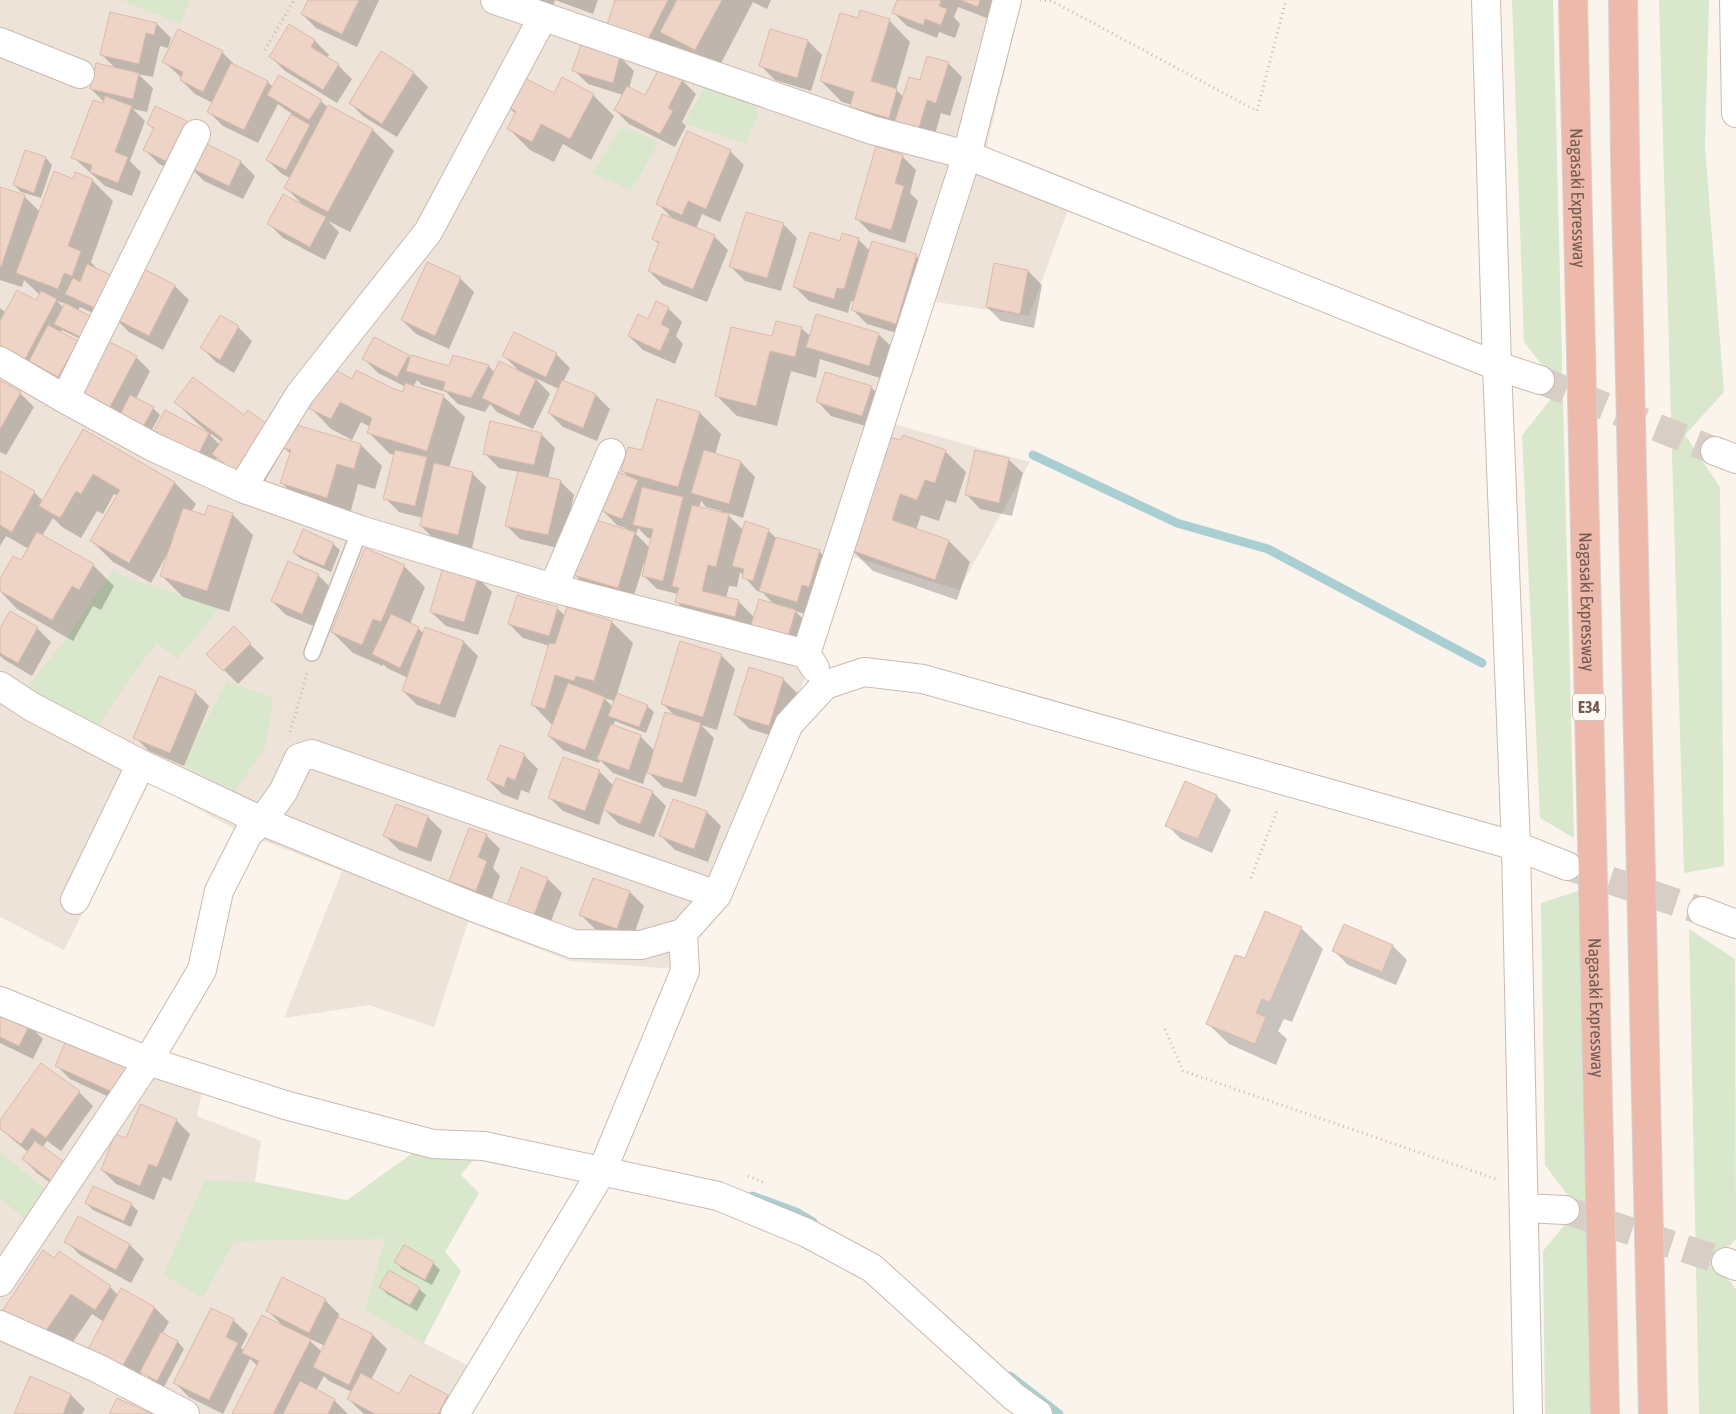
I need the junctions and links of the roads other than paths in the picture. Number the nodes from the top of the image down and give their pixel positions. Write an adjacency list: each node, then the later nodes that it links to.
1 (495, 0): 7 (street)
2 (1006, 0): 12 (street)
3 (1486, 0): 14 (street)
4 (1573, 0): 45 (highway, Nagasaki Expressway / E34)
5 (1622, 0): 46 (highway)
6 (1734, 0): 10 (street)
7 (543, 17): 12 (street); 18 (street)
8 (0, 42): 9 (street)
9 (80, 74)
10 (1736, 114)
11 (196, 134): 16 (street)
12 (967, 155): 14 (street); 22 (street)
13 (0, 361): 16 (street)
14 (1497, 366): 15 (street); 27 (street)
15 (1540, 380)
16 (65, 399): 18 (street)
17 (611, 453): 20 (street)
18 (242, 488): 19 (street)
19 (360, 530): 20 (street); 21 (lane)
20 (553, 588): 22 (street)
21 (312, 653)
22 (806, 654): 23 (street)
23 (825, 685): 27 (street); 29 (street)
24 (0, 686): 25 (street)
25 (141, 764): 26 (street); 30 (street)
26 (262, 821): 29 (street); 33 (street); 35 (street)
27 (1516, 846): 28 (street); 37 (street)
28 (1568, 866)
29 (717, 895): 33 (street)
30 (74, 900)
31 (1702, 911): 32 (street)
32 (1736, 924)
33 (683, 933): 36 (street)
34 (0, 1001): 35 (street)
35 (148, 1061): 36 (street); 39 (street)
36 (602, 1171): 42 (street); 43 (street)
37 (1524, 1198): 38 (street); 44 (street)
38 (1565, 1210)
39 (0, 1282)
40 (0, 1325): 41 (street)
41 (185, 1414)
42 (455, 1414)
43 (1038, 1414)
44 (1528, 1414)
45 (1605, 1414)
46 (1653, 1414)

